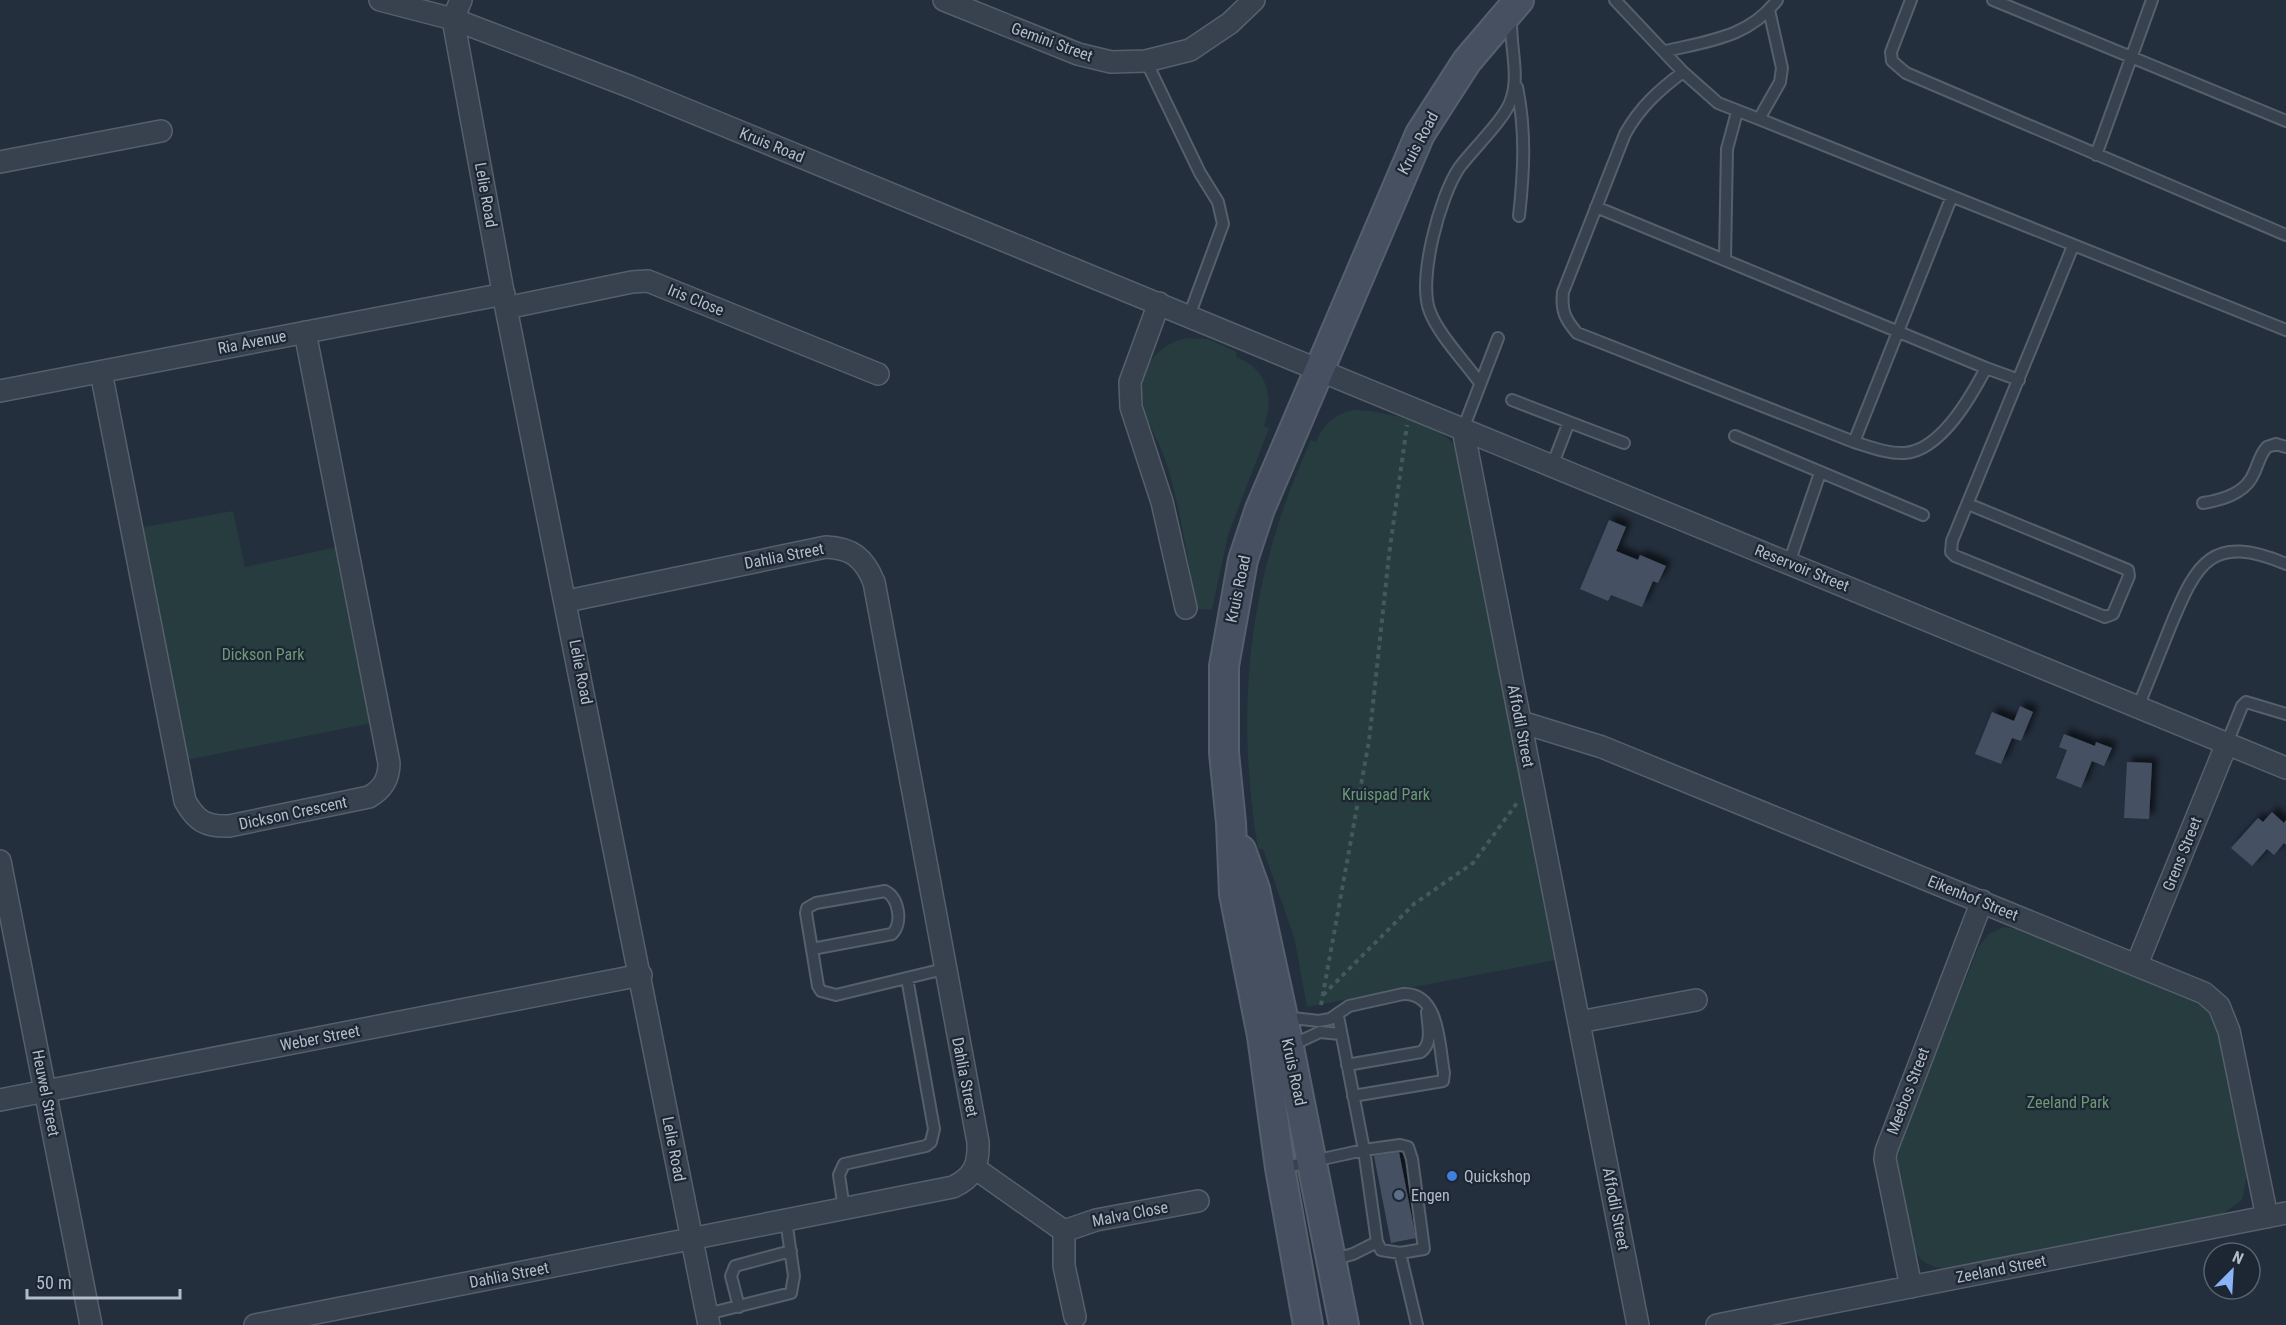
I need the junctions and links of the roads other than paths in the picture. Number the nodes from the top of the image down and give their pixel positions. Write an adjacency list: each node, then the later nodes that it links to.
1 (380, 0): 10 (street, Kruis Road)
2 (944, 0): 14 (street, Gemini Street)
3 (1254, 0): 14 (street, Gemini Street)
4 (1615, 0): 12 (lane)
5 (1777, 0): 11 (lane)
6 (1911, 0): 21 (lane)
7 (1993, 0): 13 (lane)
8 (2152, 0): 13 (lane)
9 (1515, 3): 16 (lane); 37 (street, Kruis Road)
10 (457, 9): 29 (street, Lelie Road); 30 (street, Kruis Road)
11 (1769, 10): 12 (lane); 18 (lane)
12 (1666, 51): 15 (lane)
13 (2132, 57): 19 (lane); 21 (lane)
14 (1146, 61): 31 (lane)
15 (1683, 72): 17 (lane); 24 (lane)
16 (1516, 84): 25 (lane); 41 (lane)
17 (1737, 112): 18 (lane); 28 (lane)
18 (1759, 118): 23 (lane)
19 (2286, 121)
20 (161, 131): 22 (street)
21 (2096, 155): 26 (lane)
22 (0, 162)
23 (1952, 196): 27 (lane); 32 (lane)
24 (1596, 207): 28 (lane); 47 (lane)
25 (1519, 216)
26 (2286, 235)
27 (2073, 246): 33 (lane); 40 (lane)
28 (1725, 260): 32 (lane)
29 (505, 301): 34 (street, Ria Avenue); 39 (street, Iris Close); 57 (street, Lelie Road)
30 (1159, 303): 31 (street, Kruis Road); 58 (street)
31 (1189, 316): 37 (street, Kruis Road)
32 (1899, 330): 36 (lane); 47 (lane)
33 (2286, 330)
34 (305, 332): 38 (street, Ria Avenue); 38 (street, Dickson Crescent)
35 (1498, 338): 41 (lane)
36 (1986, 368): 40 (lane); 47 (lane)
37 (1318, 369): 45 (street, Reservoir Street); 64 (street, Kruis Road)
38 (101, 372): 42 (street, Ria Avenue)
39 (878, 374)
40 (2019, 380): 53 (lane)
41 (1480, 382): 45 (lane)
42 (0, 391)
43 (1512, 400): 44 (lane)
44 (1569, 422): 48 (lane); 50 (lane)
45 (1463, 429): 50 (street, Reservoir Street); 61 (street, Affodil Street)
46 (1735, 436): 51 (lane)
47 (1854, 442)
48 (1624, 443)
49 (2286, 447): 52 (lane)
50 (1552, 466): 55 (street, Reservoir Street)
51 (1820, 473): 54 (lane); 55 (lane)
52 (2203, 503)
53 (1968, 504): 53 (lane)
54 (1923, 515)
55 (1789, 563): 59 (street, Reservoir Street)
56 (2286, 564): 59 (lane)
57 (567, 601): 69 (street, Dahlia Street); 70 (street, Lelie Road)
58 (1186, 609)
59 (2138, 707): 62 (street, Reservoir Street)
60 (2286, 714): 62 (lane)
61 (1521, 722): 66 (street, Eikenhof Street); 76 (street, Affodil Street)
62 (2227, 743): 63 (street, Reservoir Street); 68 (street, Grens Street)
63 (2286, 768)
64 (1231, 823): 75 (street, Kruis Road); 85 (street, Kruis Road)
65 (0, 861): 80 (street, Heuwel Street)
66 (1982, 902): 68 (street, Eikenhof Street); 97 (street, Meebos Street)
67 (812, 949): 67 (lane); 71 (lane)
68 (2137, 964): 89 (street, Eikenhof Street)
69 (944, 969): 71 (lane); 86 (street, Dahlia Street)
70 (641, 975): 80 (street, Weber Street); 92 (street, Lelie Road)
71 (907, 978): 88 (lane)
72 (1425, 1000): 74 (lane); 79 (lane); 81 (lane)
73 (1696, 1000): 76 (street)
74 (1338, 1016): 75 (lane); 77 (lane)
75 (1283, 1017): 78 (street, Kruis Road)
76 (1579, 1023): 106 (street, Affodil Street)
77 (1340, 1034): 78 (lane); 79 (lane)
78 (1288, 1047): 84 (street, Kruis Road)
79 (1347, 1065): 81 (lane)
80 (45, 1092): 82 (street, Weber Street); 101 (street, Heuwel Street)
81 (1353, 1096): 83 (lane)
82 (0, 1100)
83 (1364, 1150): 84 (lane); 93 (lane); 95 (lane)
84 (1312, 1162): 85 (lane); 96 (street, Kruis Road)
85 (1280, 1168): 103 (street, Kruis Road)
86 (976, 1169): 88 (street, Dahlia Street); 91 (street)
87 (1198, 1201): 91 (street, Malva Close)
88 (844, 1209): 90 (street, Dahlia Street)
89 (2276, 1215): 97 (street, Zeeland Street)
90 (786, 1220): 92 (street, Dahlia Street); 94 (lane)
91 (1064, 1231): 99 (street)
92 (692, 1239): 100 (street, Lelie Road); 102 (street, Dahlia Street)
93 (1377, 1242): 95 (lane); 96 (lane)
94 (791, 1251): 98 (lane); 98 (lane)
95 (1400, 1253): 105 (lane)
96 (1332, 1260): 104 (street, Kruis Road)
97 (1911, 1287): 107 (street, Zeeland Street)
98 (739, 1307): 100 (lane)
99 (1075, 1317)
100 (708, 1320)
101 (91, 1325)
102 (255, 1325)
103 (1308, 1325)
104 (1344, 1325)
105 (1417, 1325)
106 (1638, 1325)
107 (1716, 1325)

